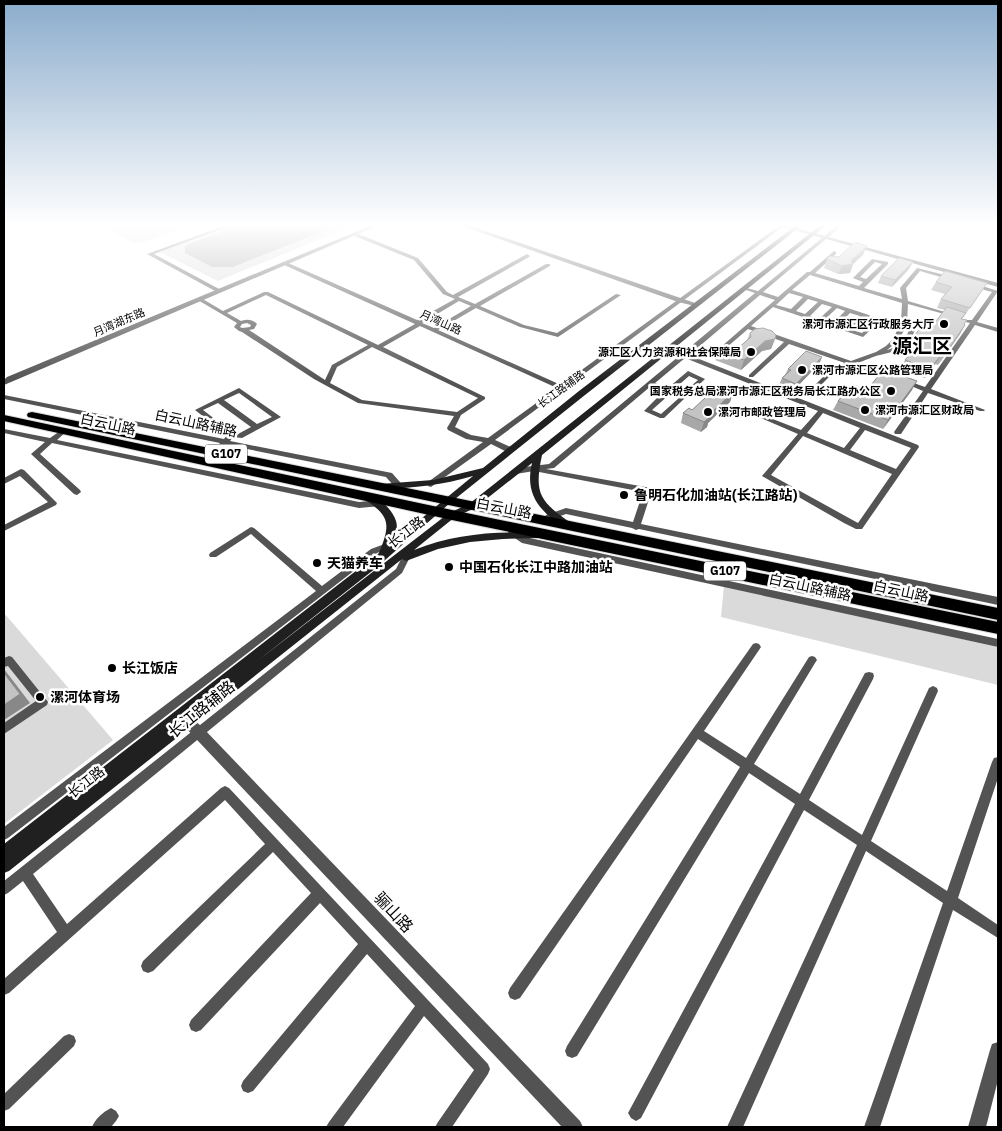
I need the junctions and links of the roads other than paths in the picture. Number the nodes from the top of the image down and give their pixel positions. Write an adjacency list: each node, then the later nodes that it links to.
1 (191, 276): 27 (street)
2 (247, 276): 27 (street, 月湾湖东路)
3 (252, 276): 27 (street, 月湾湖东路)
4 (311, 276): 50 (street, 月湾山路)
5 (430, 276): 32 (street)
6 (494, 276): 32 (street)
7 (529, 276): 40 (street)
8 (614, 276): 34 (street)
9 (618, 276): 34 (street)
10 (715, 276): 34 (street, 长江路辅路)
11 (732, 276): 38 (main road, 长江路)
12 (761, 276): 25 (main road, 长江路)
13 (779, 276): 29 (street)
14 (805, 276): 28 (street)
15 (821, 276): 26 (street)
16 (858, 276): 22 (street)
17 (872, 276): 22 (street)
18 (914, 276): 37 (street)
19 (940, 276): 48 (street)
20 (966, 276): 24 (street)
21 (978, 276): 23 (street)
22 (867, 281): 26 (street)
23 (998, 281)
24 (998, 285)
25 (746, 288): 29 (street); 95 (main road, 长江路)
26 (860, 288): 37 (street)
27 (216, 289): 33 (street, 月湾湖东路); 64 (street, 月湾湖东路)
28 (789, 291): 31 (street); 35 (street)
29 (760, 292): 35 (street); 62 (street)
30 (618, 295): 40 (street)
31 (807, 296): 36 (street); 43 (street)
32 (456, 298): 40 (street); 50 (street)
33 (199, 299): 44 (street); 66 (street, 月湾湖东路)
34 (683, 299): 38 (street); 69 (street, 长江路辅路)
35 (779, 299): 39 (street)
36 (822, 301): 41 (street); 46 (street)
37 (906, 302): 48 (street); 51 (street)
38 (695, 304): 92 (main road, 长江路)
39 (772, 305): 43 (street); 53 (street)
40 (476, 306): 55 (street)
41 (836, 306): 42 (street); 47 (street)
42 (849, 310): 45 (street); 52 (street)
43 (791, 312): 46 (street)
44 (222, 313): 49 (street); 59 (street)
45 (864, 315): 57 (street); 57 (street)
46 (806, 316): 47 (street)
47 (820, 321): 52 (street)
48 (973, 322): 56 (street); 70 (street)
49 (240, 323): 54 (street); 54 (street)
50 (419, 323): 55 (street, 月湾山路); 59 (street)
51 (906, 324): 61 (street); 61 (street)
52 (834, 326): 57 (street)
53 (747, 327): 58 (street); 60 (street)
54 (244, 330): 68 (street)
55 (434, 330): 69 (street, 月湾山路)
56 (998, 330)
57 (849, 331)
58 (788, 341): 63 (street); 65 (street)
59 (376, 345): 68 (street); 79 (street)
60 (717, 353)
61 (878, 354): 63 (street)
62 (684, 355): 67 (street); 77 (street)
63 (849, 363): 70 (street); 72 (street)
64 (4, 376)
65 (751, 376)
66 (4, 383)
67 (650, 383): 71 (street); 97 (street)
68 (326, 384): 79 (street)
69 (563, 388): 89 (street, 长江路辅路)
70 (926, 390): 78 (street); 86 (street)
71 (668, 391): 74 (street); 74 (street); 74 (street)
72 (811, 392)
73 (4, 397): 91 (street, 白云山路辅路)
74 (683, 397)
75 (219, 400): 82 (street); 82 (street); 88 (street)
76 (4, 409): 94 (highway, 白云山路 / G107)
77 (822, 410): 83 (street); 87 (street)
78 (982, 410)
79 (458, 414): 89 (street)
80 (763, 417): 87 (street)
81 (4, 418): 85 (highway, 白云山路 / G107)
82 (256, 427): 88 (street)
83 (864, 427): 93 (street); 99 (street)
84 (4, 431): 90 (street)
85 (63, 431): 90 (street); 104 (highway, 白云山路 / G107)
86 (898, 432)
87 (802, 433): 93 (street); 99 (street)
88 (231, 435): 91 (street)
89 (491, 440): 92 (street); 101 (street, 长江路辅路)
90 (51, 441): 103 (street); 104 (street)
91 (224, 443): 94 (street); 102 (street, 白云山路辅路)
92 (510, 450): 96 (main road, 长江路)
93 (845, 451): 99 (street)
94 (216, 453): 102 (highway, 白云山路 / G107)
95 (538, 453): 97 (main road); 98 (main road, 长江路)
96 (489, 467): 101 (main road); 105 (main road, 长江路)
97 (534, 470): 98 (street); 109 (main road); 110 (street)
98 (516, 472): 106 (main road, 长江路)
99 (898, 473)
100 (4, 481): 111 (street)
101 (431, 484): 102 (main road)
102 (402, 489): 105 (highway, 白云山路 / G107)
103 (77, 492)
104 (372, 500): 107 (highway, 白云山路 / G107); 115 (main road)
105 (447, 501): 106 (highway, 白云山路 / G107); 107 (main road, 长江路); 108 (main road)
106 (472, 506): 108 (main road, 长江路); 109 (highway, 白云山路 / G107)
107 (436, 511): 108 (highway, 白云山路 / G107); 115 (main road, 长江路)
108 (452, 515): 112 (highway, 白云山路 / G107); 114 (main road, 长江路)
109 (547, 518): 110 (street, 白云山路辅路); 113 (highway, 白云山路 / G107)
110 (636, 527): 118 (street, 白云山路辅路)
111 (4, 528)
112 (509, 529): 113 (highway, 白云山路 / G107); 114 (main road); 121 (street, 白云山路辅路)
113 (566, 531): 119 (highway, 白云山路 / G107); 120 (highway, 白云山路 / G107)
114 (409, 553): 115 (main road, 长江路); 129 (street, 长江路辅路)
115 (387, 554): 117 (street, 长江路辅路); 127 (main road, 长江路); 137 (main road, 长江路)
116 (213, 555): 117 (street)
117 (322, 591): 134 (street, 长江路辅路)
118 (998, 601)
119 (998, 614)
120 (998, 628)
121 (998, 643)
122 (756, 647): 130 (street)
123 (812, 660): 132 (street)
124 (4, 663): 128 (street)
125 (869, 676): 133 (street)
126 (933, 691): 136 (street)
127 (187, 721): 129 (street, 骊山路); 138 (main road, 长江路)
128 (4, 729)
129 (199, 732): 139 (street, 长江路辅路); 161 (street, 骊山路)
130 (697, 732): 132 (street); 148 (street)
131 (998, 762): 142 (street)
132 (747, 766): 133 (street); 153 (street)
133 (802, 802): 136 (street); 156 (street)
134 (4, 834)
135 (274, 844): 141 (street); 144 (street); 146 (street)
136 (865, 844): 142 (street); 162 (street)
137 (4, 852)
138 (4, 866)
139 (25, 872): 140 (street, 长江路辅路); 144 (street)
140 (4, 890)
141 (320, 894): 145 (street); 150 (street)
142 (950, 900): 143 (street); 163 (street)
143 (998, 932)
144 (65, 933): 147 (street)
145 (367, 944): 149 (street); 154 (street)
146 (148, 966)
147 (4, 988)
148 (515, 993)
149 (424, 1006): 159 (street); 160 (street)
150 (196, 1025)
151 (69, 1041): 155 (street)
152 (998, 1050): 164 (street)
153 (572, 1051)
154 (248, 1086)
155 (4, 1104)
156 (636, 1114)
157 (111, 1116): 158 (street)
158 (100, 1127)
159 (334, 1127)
160 (443, 1127)
161 (574, 1127)
162 (734, 1127)
163 (872, 1127)
164 (977, 1127)

